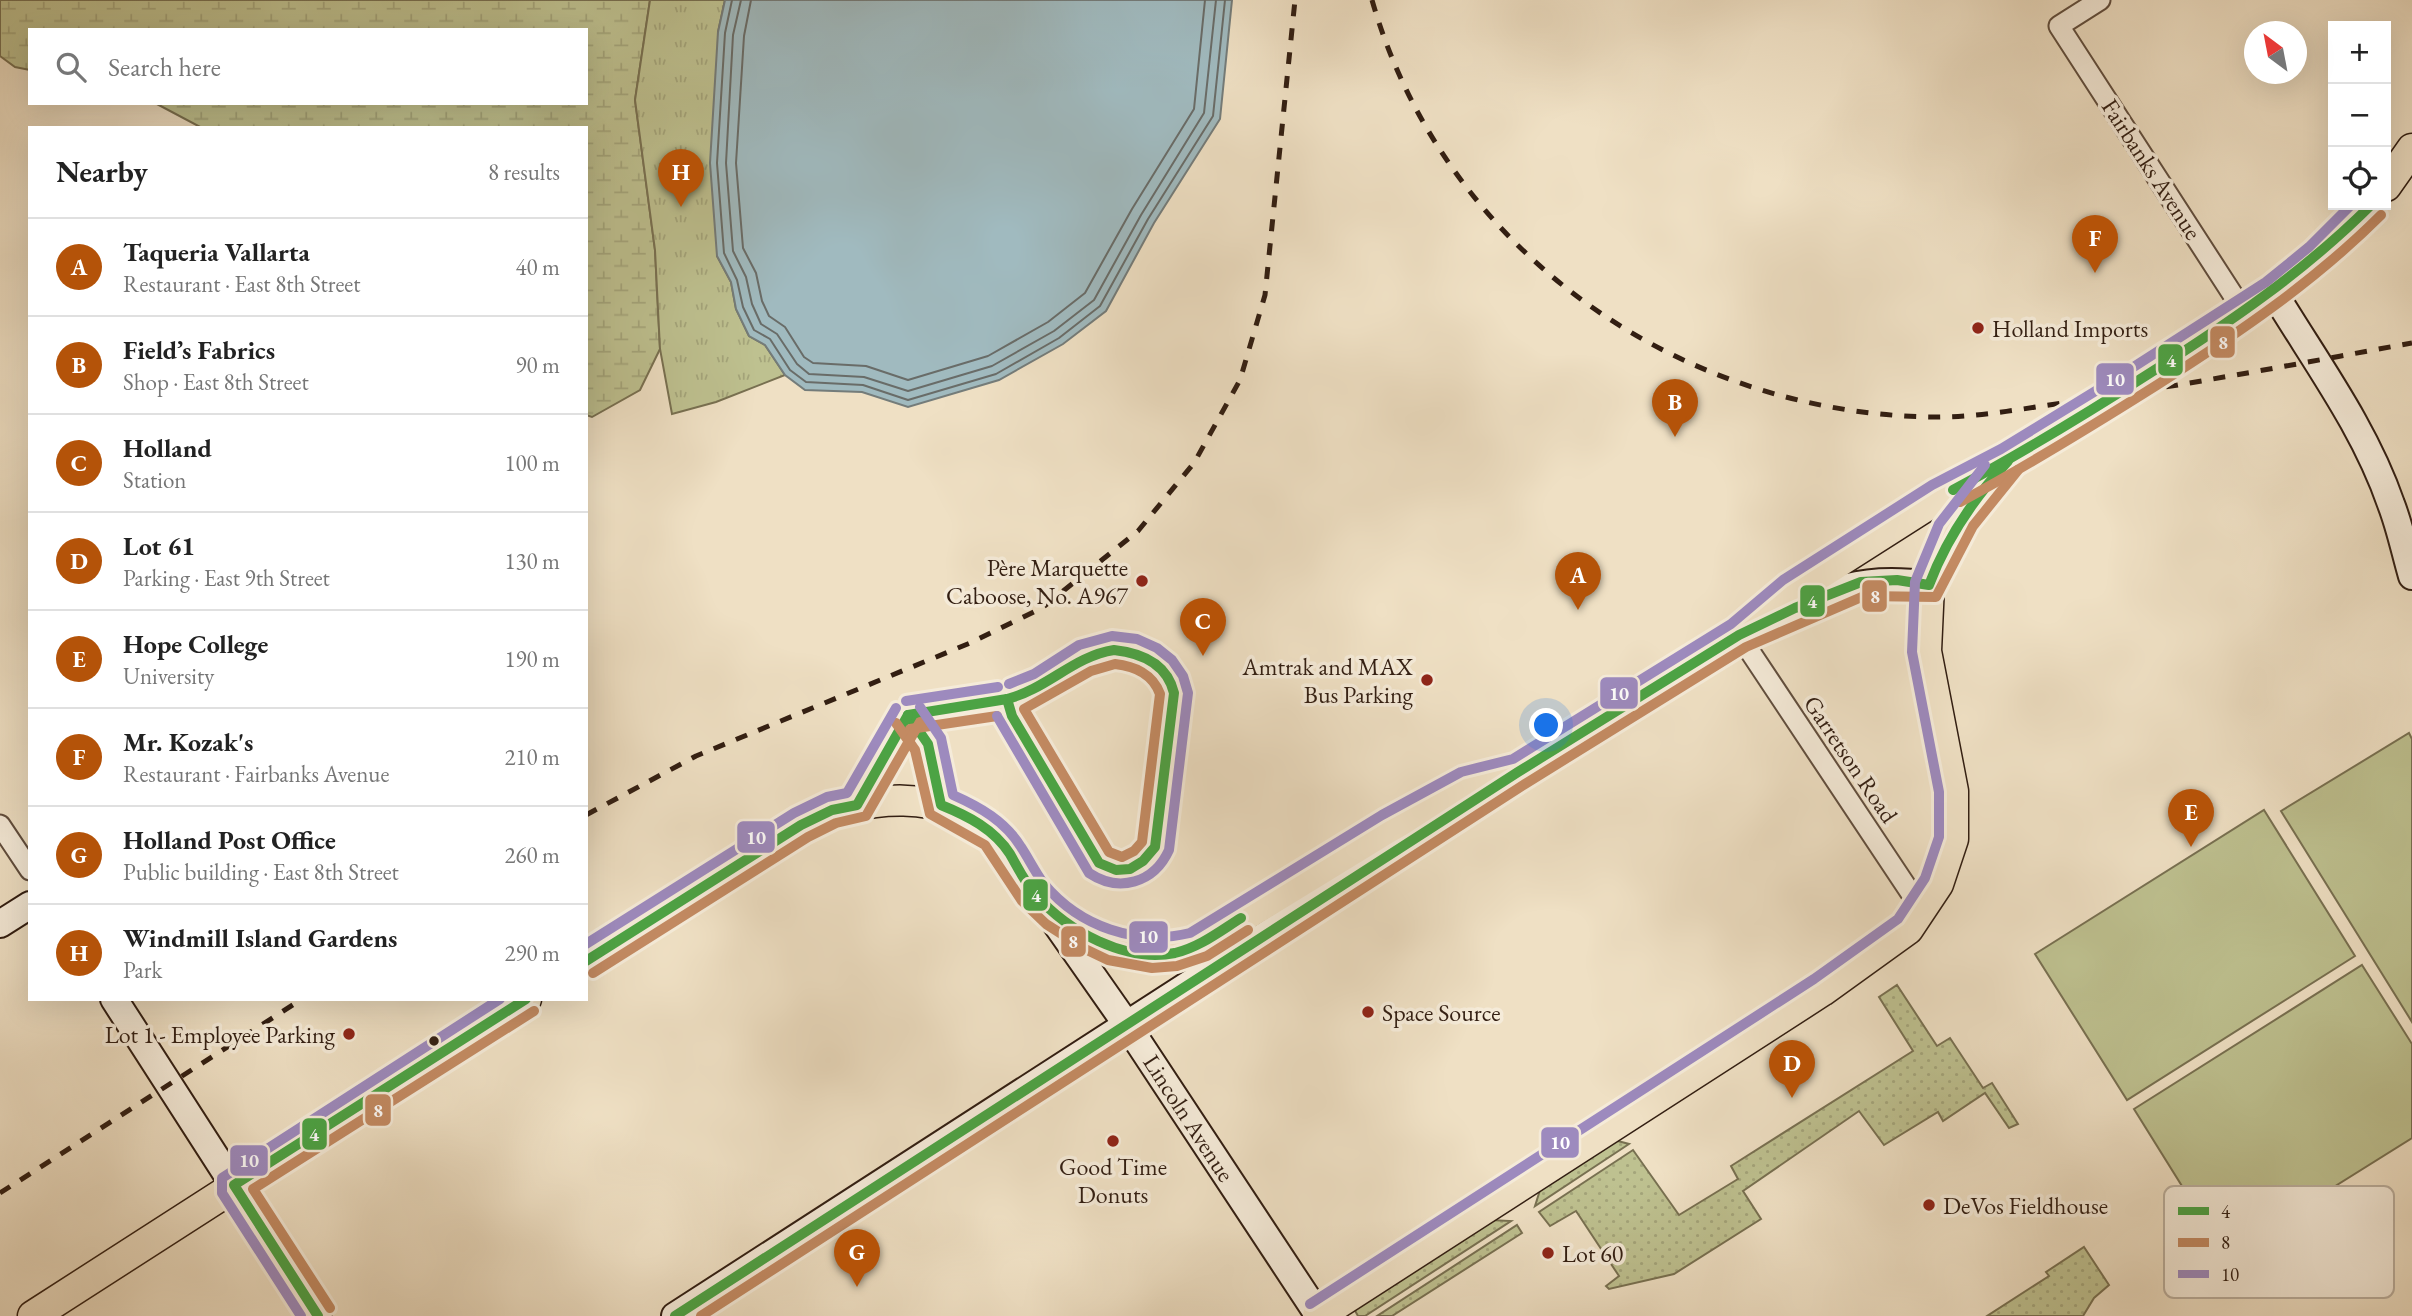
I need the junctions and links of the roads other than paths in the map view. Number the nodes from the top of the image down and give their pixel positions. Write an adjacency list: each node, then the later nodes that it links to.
1 (2100, 0): 6 (street, Fairbanks Avenue)
2 (2412, 149): 3 (main road)
3 (2391, 179)
4 (2366, 210): 5 (main road)
5 (2274, 293): 6 (main road); 8 (main road)
6 (2244, 312): 7 (main road)
7 (2008, 461): 9 (main road); 10 (main road)
8 (2412, 576)
9 (1929, 585): 10 (main road); 16 (main road)
10 (1739, 635): 11 (main road); 16 (street, Garretson Road)
11 (1518, 772): 14 (main road); 21 (main road)
12 (0, 825): 13 (street)
13 (28, 867)
14 (1038, 898): 18 (main road, Lincoln Avenue); 21 (main road, Lincoln Avenue)
15 (28, 906): 17 (main road)
16 (1922, 910): 26 (main road)
17 (0, 924)
18 (588, 960)
19 (115, 1001): 22 (main road)
20 (523, 1001): 22 (main road)
21 (1127, 1025): 25 (main road); 26 (main road, Lincoln Avenue)
22 (234, 1185): 23 (main road); 24 (main road)
23 (33, 1316)
24 (318, 1316)
25 (675, 1316)
26 (1319, 1316)

